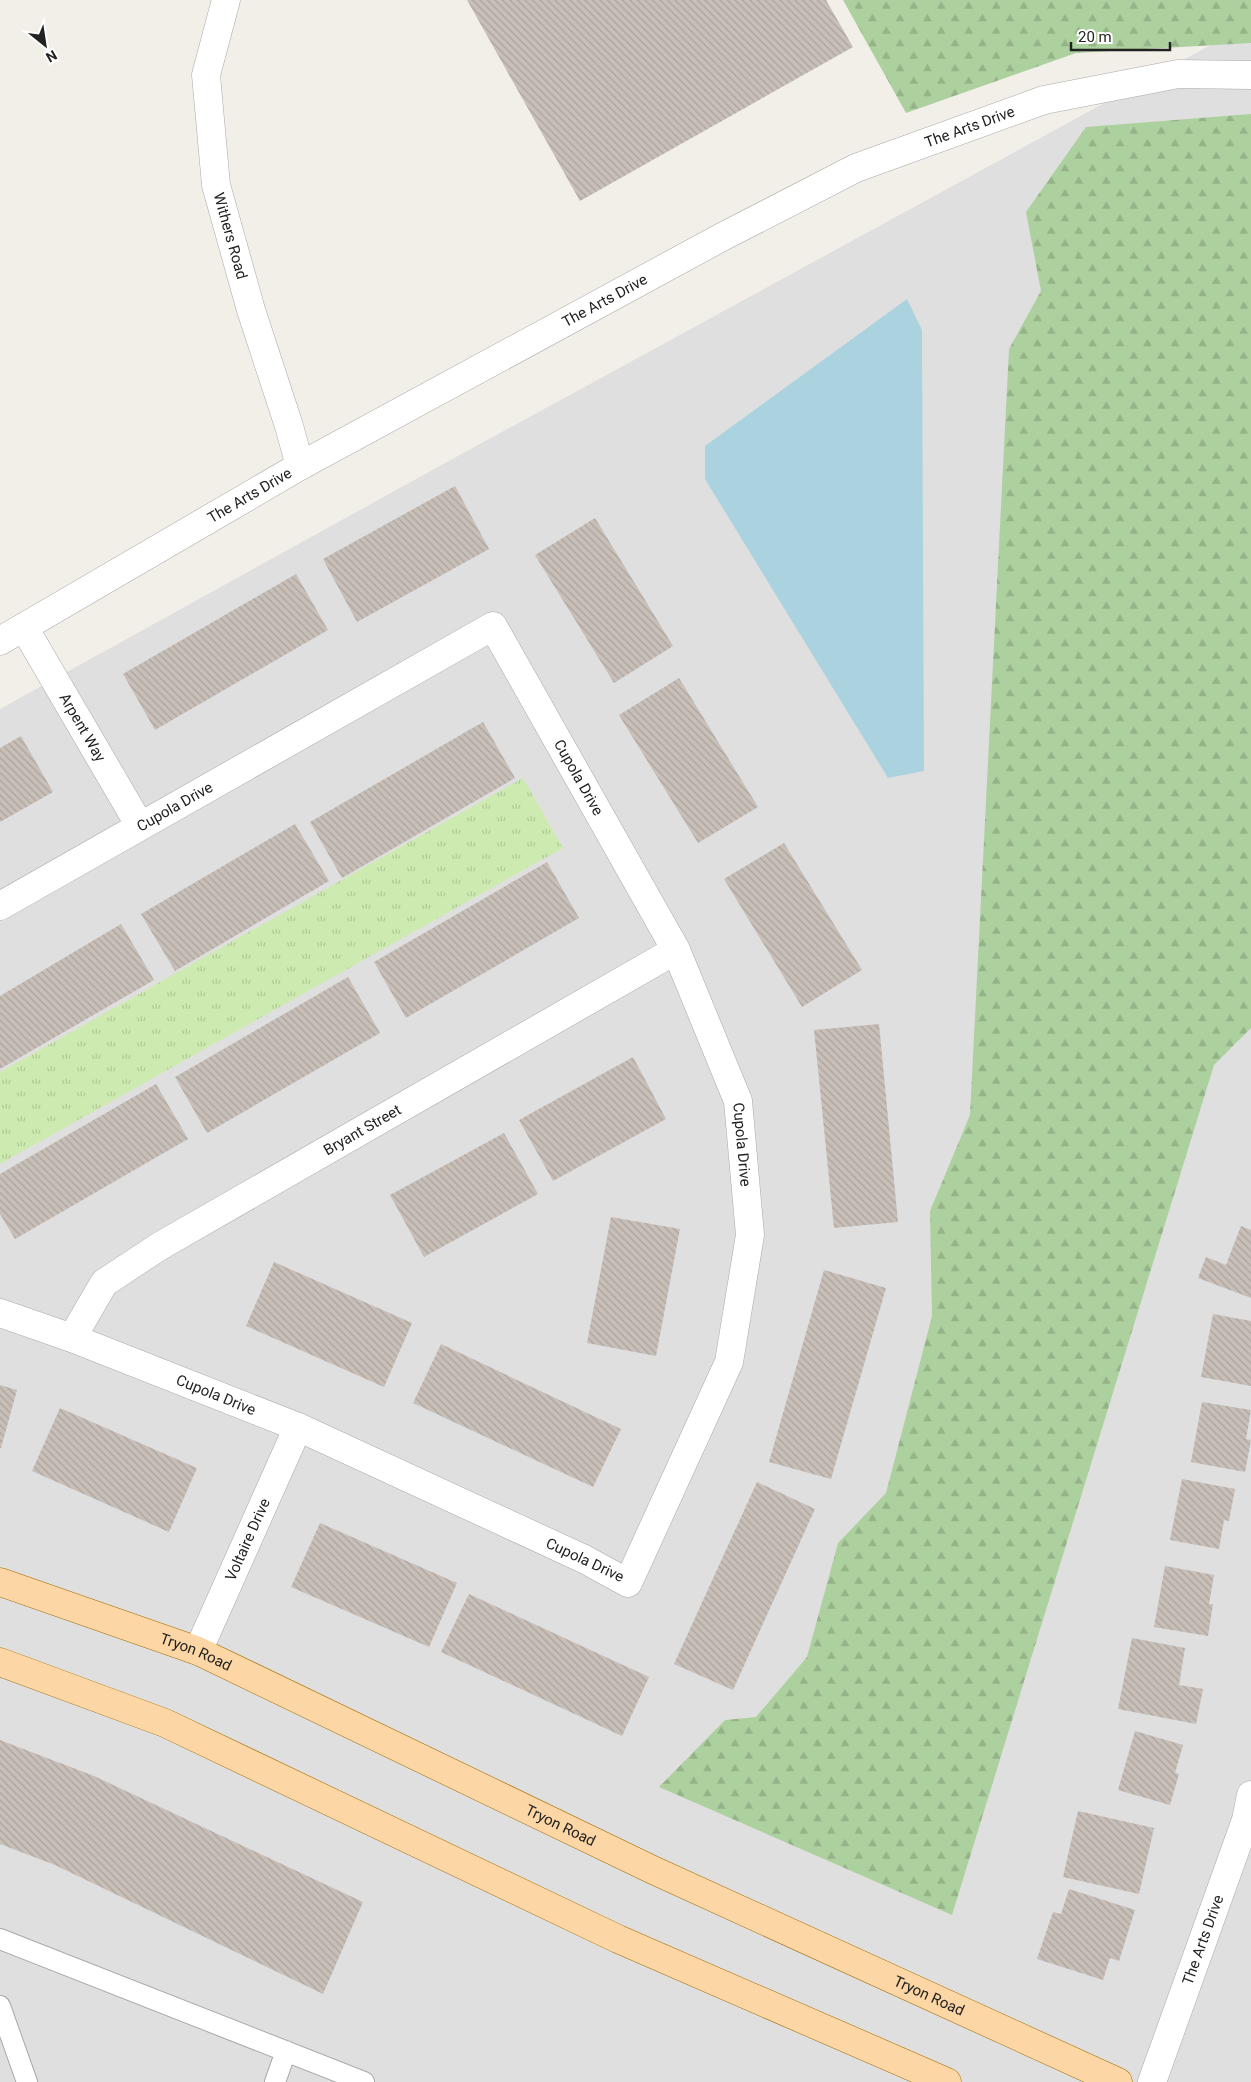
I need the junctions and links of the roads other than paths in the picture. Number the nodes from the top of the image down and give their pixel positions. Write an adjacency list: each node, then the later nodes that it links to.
1 (226, 0): 3 (street, Withers Road)
2 (1251, 75): 3 (street, The Arts Drive)
3 (300, 466): 4 (street, The Arts Drive)
4 (24, 628): 5 (street, The Arts Drive); 6 (street, Arpent Way)
5 (0, 641)
6 (140, 826): 7 (street, Cupola Drive); 8 (street, Cupola Drive)
7 (0, 906)
8 (676, 950): 10 (street, Bryant Street); 11 (street, Cupola Drive)
9 (0, 1313): 10 (street, Cupola Drive)
10 (72, 1338): 11 (street, Cupola Drive)
11 (298, 1427): 13 (street, Voltaire Drive)
12 (0, 1582): 13 (main road, Tryon Road)
13 (198, 1651): 23 (main road, Tryon Road)
14 (0, 1662): 22 (main road)
15 (1249, 1812): 24 (street, The Arts Drive)
16 (0, 1939): 18 (lane)
17 (0, 2006): 19 (lane)
18 (286, 2051): 20 (lane); 21 (lane)
19 (27, 2082)
20 (275, 2082)
21 (364, 2082)
22 (947, 2082)
23 (1118, 2082)
24 (1152, 2082)

